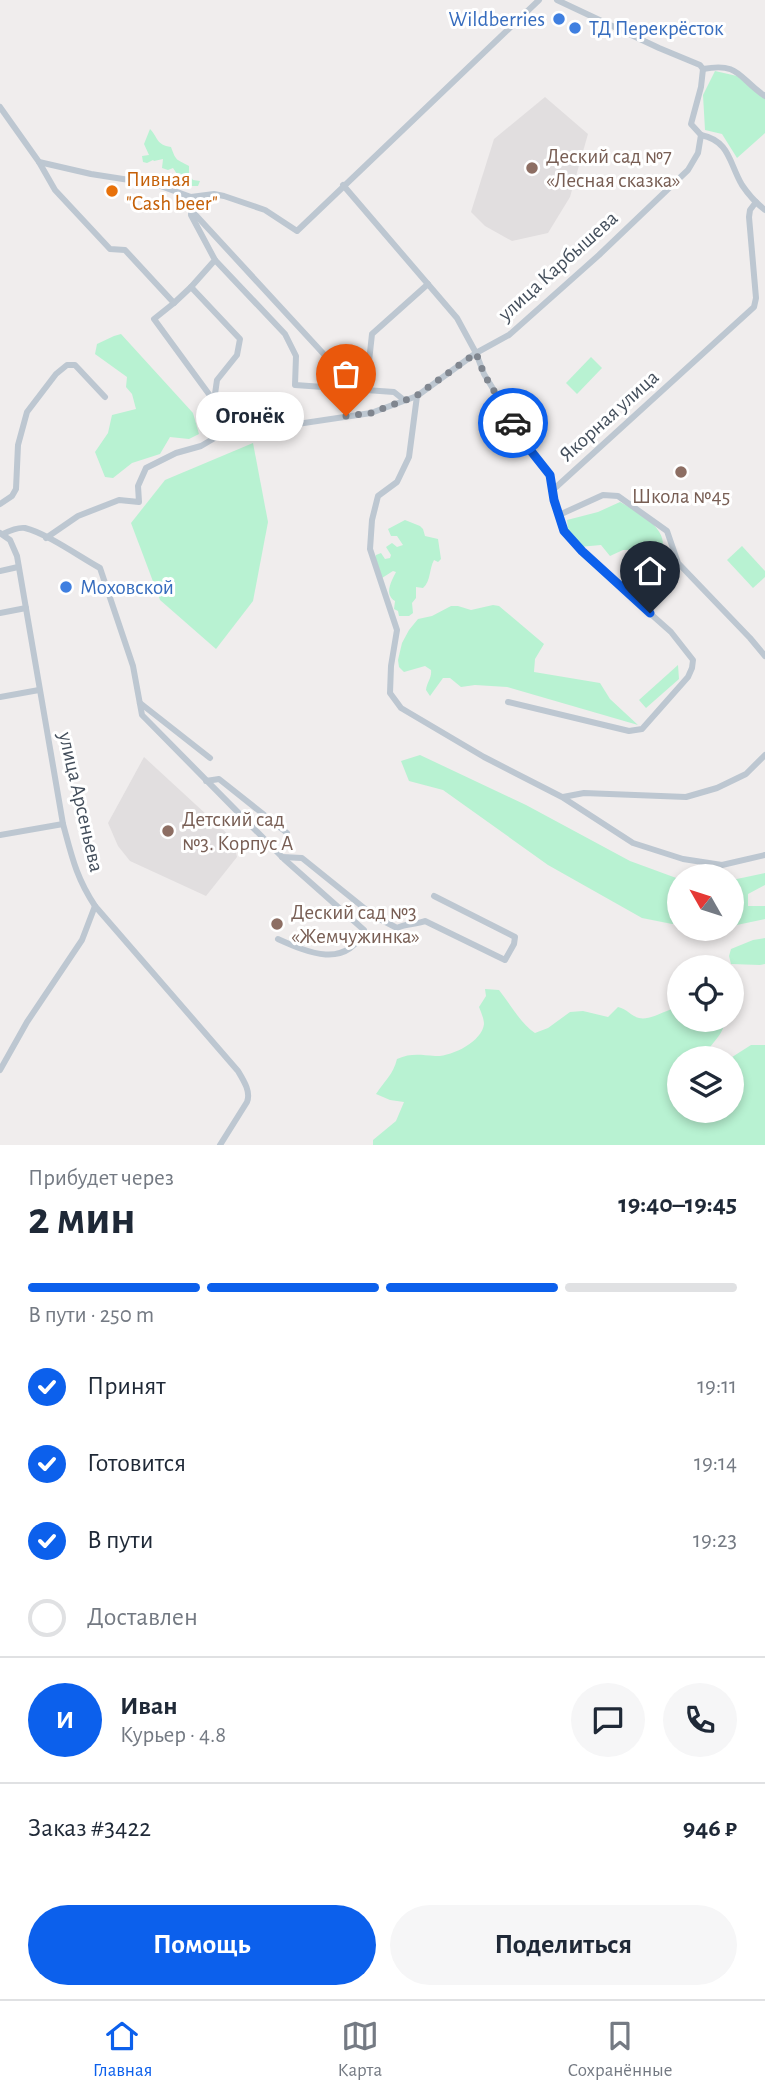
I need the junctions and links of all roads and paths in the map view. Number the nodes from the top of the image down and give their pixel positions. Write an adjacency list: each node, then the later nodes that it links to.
1 (540, 0): 8 (street)
2 (557, 0): 3 (street)
3 (703, 69): 4 (street); 6 (street, улица Карбышева)
4 (765, 96)
5 (0, 107): 7 (street)
6 (701, 135): 10 (street); 17 (street, улица Карбышева)
7 (39, 162): 9 (street); 16 (street)
8 (343, 185): 9 (street); 14 (street)
9 (191, 197): 11 (street)
10 (756, 202): 12 (street); 25 (street, Якорная улица)
11 (191, 209): 13 (street); 18 (street)
12 (765, 210)
13 (215, 260): 15 (street); 18 (street)
14 (428, 284): 17 (street); 19 (street)
15 (191, 288): 16 (street); 23 (street)
16 (174, 303): 23 (street)
17 (476, 353): 20 (street, улица Карбышева); 25 (street)
18 (355, 388): 19 (street)
19 (366, 389): 22 (street)
20 (416, 396): 22 (street, улица Карбышева); 42 (street)
21 (105, 397): 26 (street)
22 (404, 400): 24 (street, улица Карбышева)
23 (214, 401): 24 (street)
24 (218, 436): 29 (street, улица Карбышева)
25 (554, 489): 27 (street, Якорная улица)
26 (0, 505)
27 (559, 515): 34 (street); 37 (street, Якорная улица)
28 (1, 533): 29 (street); 30 (street, улица Арсеньева)
29 (46, 538): 38 (street)
30 (18, 567): 31 (street); 32 (street, улица Арсеньева)
31 (0, 571)
32 (26, 608): 33 (street); 35 (street, улица Арсеньева)
33 (0, 613)
34 (765, 656)
35 (39, 690): 36 (street); 43 (street, улица Арсеньева)
36 (0, 697)
37 (508, 702)
38 (140, 703): 40 (street); 41 (street)
39 (765, 755): 42 (street)
40 (210, 758)
41 (206, 781): 44 (street); 47 (street)
42 (562, 797): 46 (street)
43 (63, 824): 45 (street); 49 (street, улица Арсеньева)
44 (287, 832)
45 (0, 835)
46 (765, 855)
47 (282, 857): 48 (street); 50 (street)
48 (434, 896)
49 (95, 906): 51 (street); 52 (street, улица Арсеньева)
50 (278, 939)
51 (0, 1070)
52 (220, 1145)

